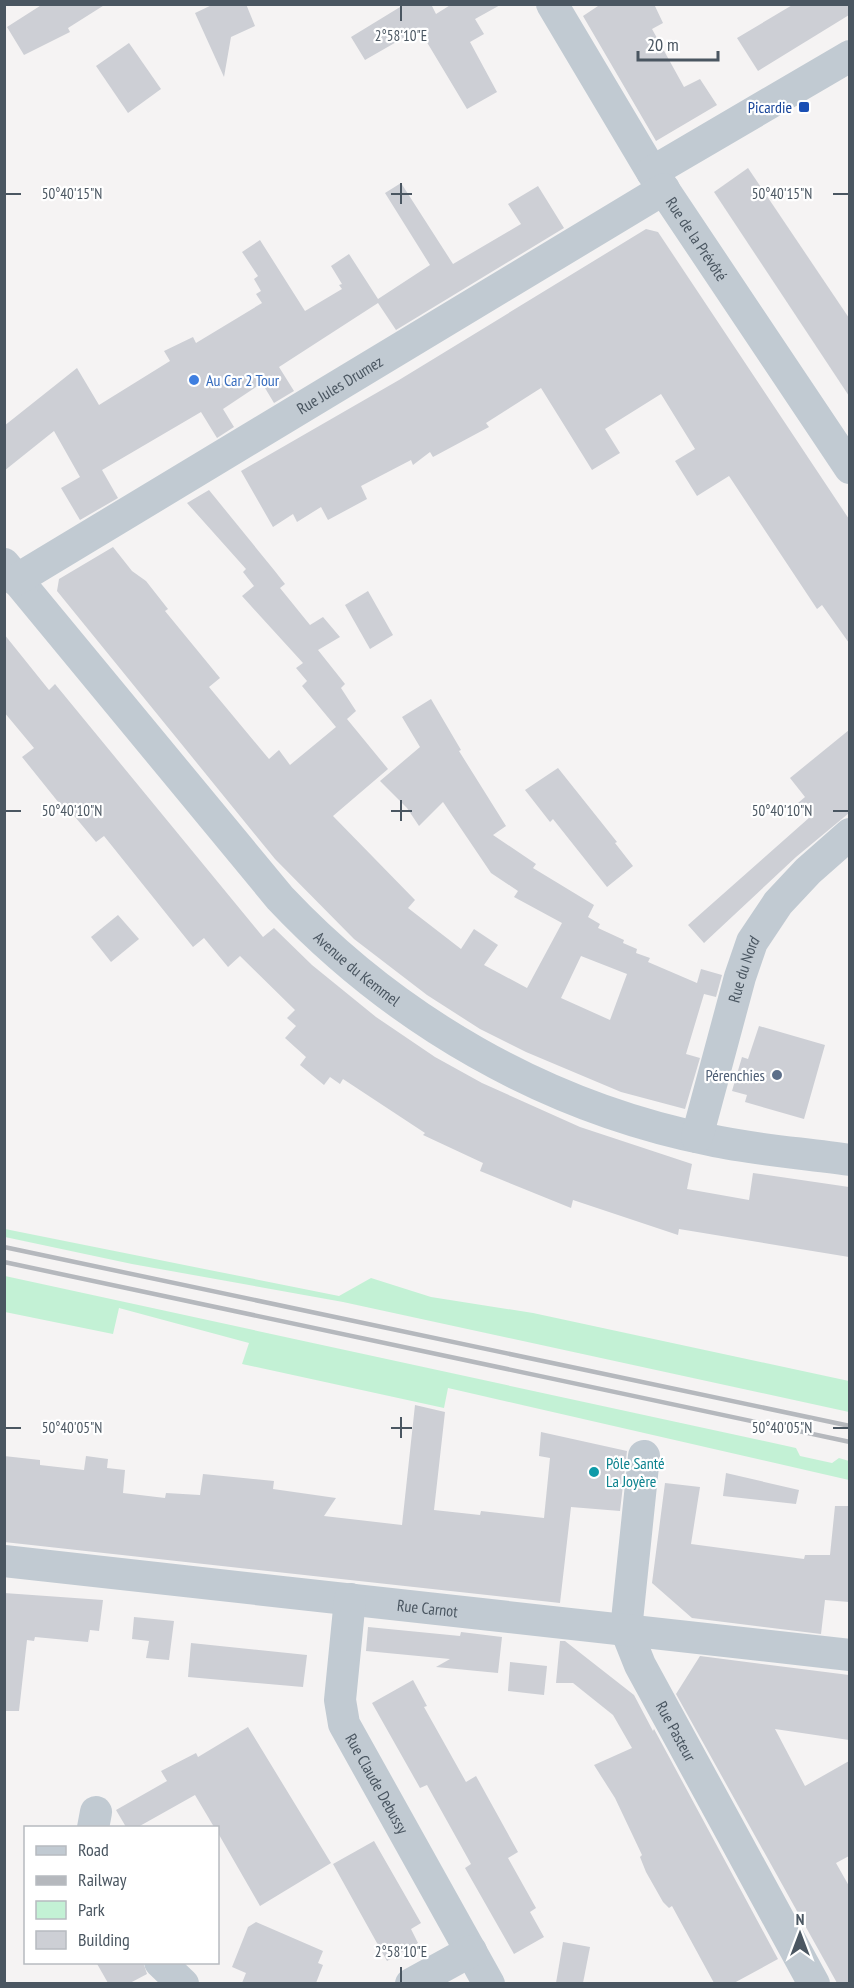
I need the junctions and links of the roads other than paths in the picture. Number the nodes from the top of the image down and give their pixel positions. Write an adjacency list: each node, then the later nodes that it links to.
1 (552, 4): 3 (street, Rue de la Prévôté)
2 (849, 56): 3 (street, Rue Jules Drumez)
3 (658, 181): 4 (street, Rue de la Prévôté); 5 (street, Rue Jules Drumez)
4 (849, 468)
5 (10, 572): 7 (street, Avenue du Kemmel)
6 (849, 834): 7 (street, Rue du Nord)
7 (697, 1137): 8 (street, Avenue du Kemmel)
8 (849, 1160)
9 (644, 1456): 12 (street, Rue Pasteur)
10 (4, 1561): 11 (street, Rue Carnot)
11 (350, 1599): 12 (street, Rue Carnot); 14 (street, Rue Claude Debussy)
12 (626, 1630): 13 (street, Rue Carnot); 19 (street, Rue Pasteur)
13 (849, 1655)
14 (471, 1951): 17 (street); 18 (street, Rue Claude Debussy)
15 (162, 1964): 16 (street)
16 (183, 1983)
17 (411, 1983)
18 (489, 1983)
19 (814, 1983)

